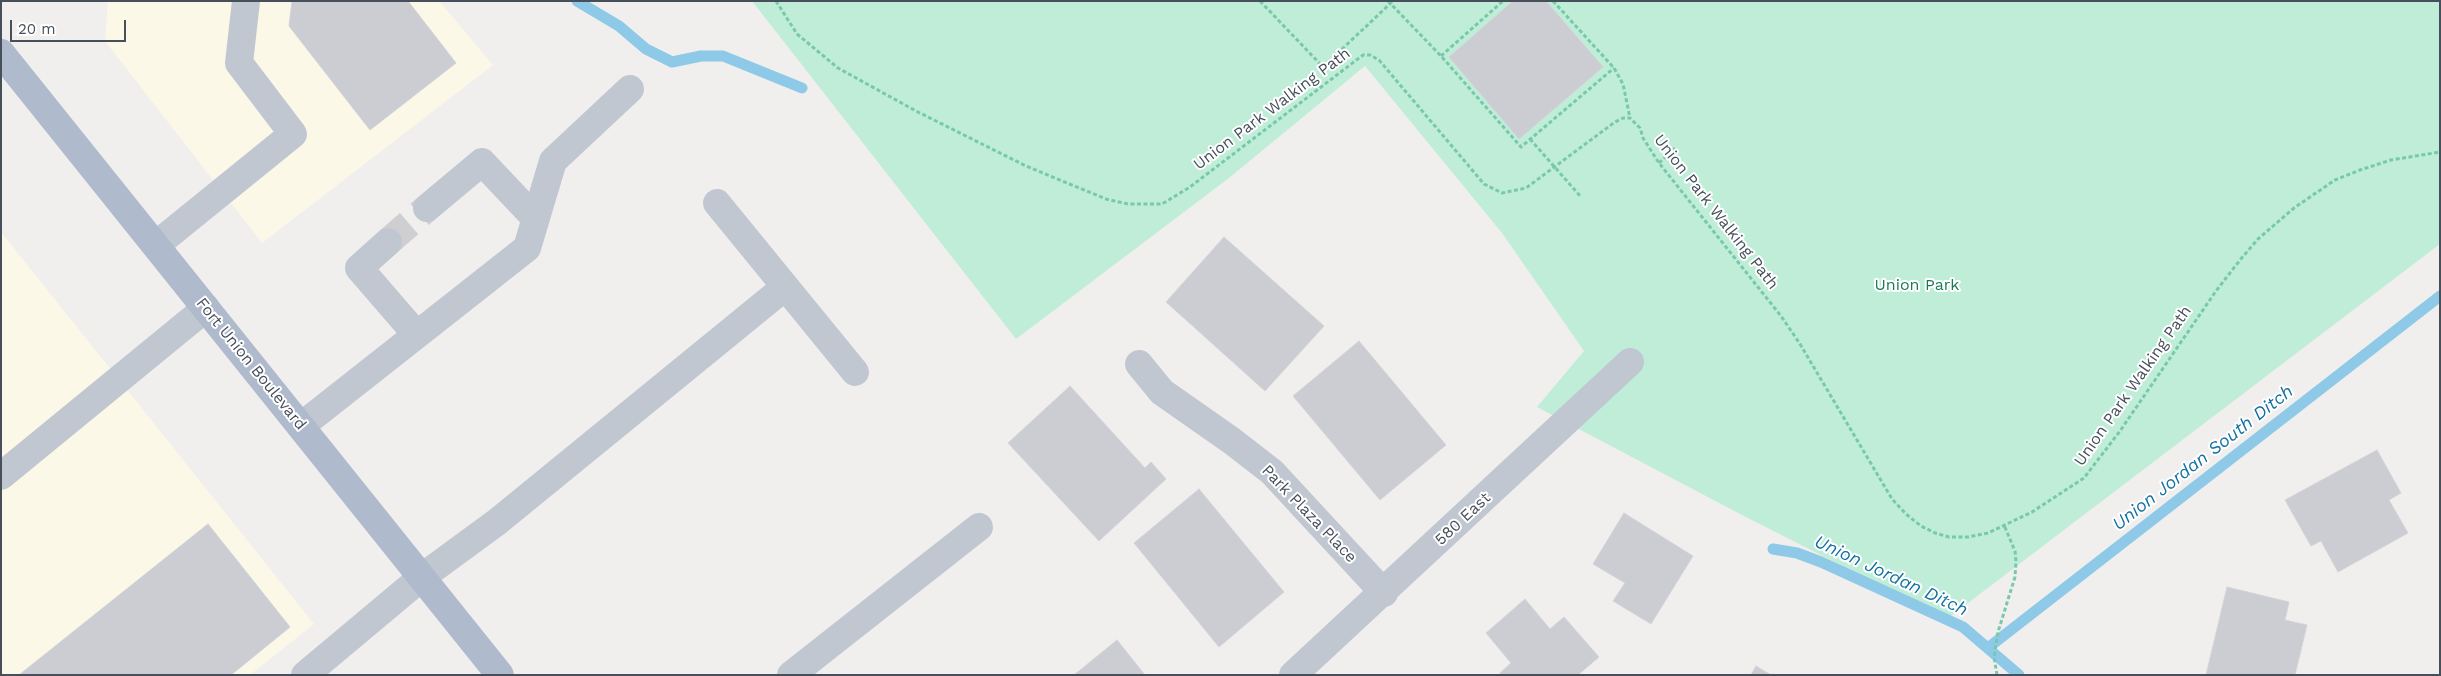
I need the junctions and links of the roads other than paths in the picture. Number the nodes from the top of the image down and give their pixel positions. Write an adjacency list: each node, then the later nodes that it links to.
1 (246, 1): 8 (street)
2 (1, 53): 8 (main road, Fort Union Boulevard)
3 (630, 89): 6 (street)
4 (717, 203): 9 (street)
5 (427, 208): 6 (street)
6 (535, 218): 11 (street)
7 (388, 242): 11 (street)
8 (156, 245): 10 (main road, Fort Union Boulevard)
9 (785, 286): 14 (street); 18 (street)
10 (206, 308): 15 (main road, Fort Union Boulevard); 16 (street)
11 (416, 334): 15 (street)
12 (1630, 362): 19 (street, 580 East)
13 (1139, 364): 19 (street, Park Plaza Place)
14 (855, 372)
15 (301, 426): 18 (main road, Fort Union Boulevard)
16 (1, 476)
17 (980, 527): 22 (street)
18 (422, 577): 20 (street); 21 (main road, Fort Union Boulevard)
19 (1384, 593): 23 (street, 580 East)
20 (305, 675)
21 (500, 675)
22 (791, 675)
23 (1294, 675)

